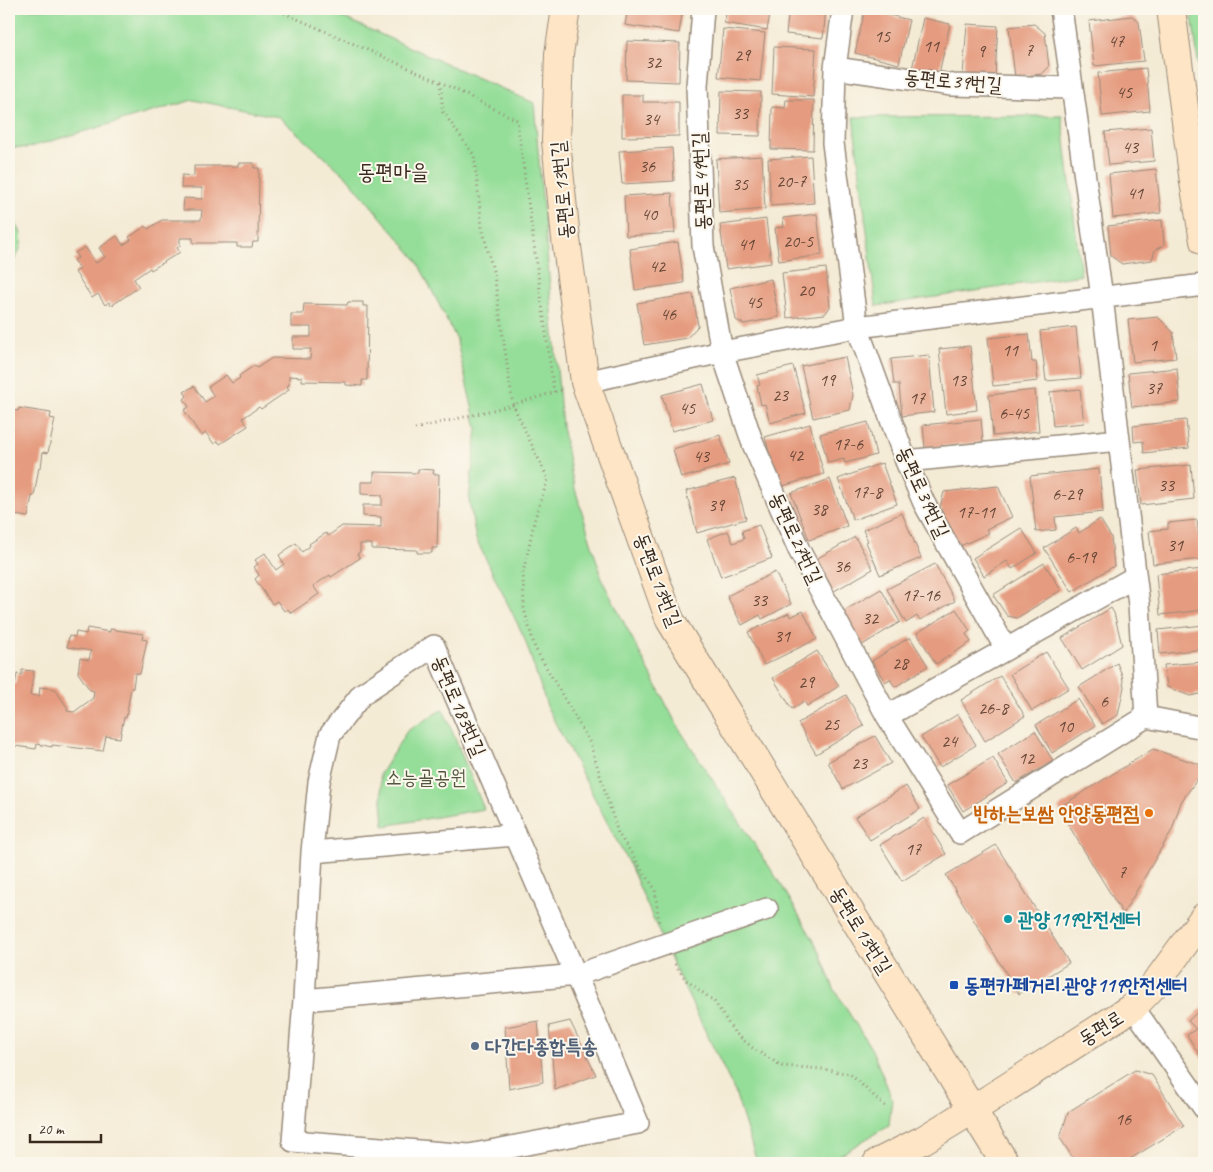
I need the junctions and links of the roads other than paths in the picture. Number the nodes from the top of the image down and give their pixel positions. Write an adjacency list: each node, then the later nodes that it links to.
1 (566, 9): 13 (street, 동편로13번길)
2 (703, 9): 12 (street, 동편로49번길)
3 (842, 9): 6 (street, 동편로39번길)
4 (1061, 9): 7 (street)
5 (1170, 9): 8 (street)
6 (835, 68): 7 (street, 동편로39번길); 11 (street, 동편로39번길)
7 (1072, 88): 10 (street)
8 (1204, 241)
9 (1204, 284): 10 (street)
10 (1102, 296): 11 (street); 14 (street)
11 (857, 327): 12 (street); 15 (street, 동편로39번길)
12 (722, 352): 13 (street); 18 (street, 동편로27번길)
13 (586, 382): 29 (street, 동편로13번길)
14 (1119, 440): 15 (street); 16 (street)
15 (906, 461): 17 (street, 동편로39번길)
16 (1135, 577): 17 (street); 19 (street)
17 (1006, 649): 18 (street)
18 (887, 716): 19 (street, 동편로27번길)
19 (1146, 717): 20 (street)
20 (1204, 728)
21 (515, 835): 22 (street); 22 (street, 동편로183번길); 25 (street, 동편로183번길)
22 (312, 852): 26 (street, 동편로183번길)
23 (766, 909): 25 (street)
24 (1204, 917): 27 (street, 동편로)
25 (577, 975): 26 (street); 30 (street, 동편로183번길)
26 (304, 1000): 30 (street, 동편로183번길)
27 (1133, 1007): 28 (street); 29 (street, 동편로)
28 (1204, 1108)
29 (972, 1110): 31 (street, 동편로); 32 (street)
30 (469, 1159)
31 (877, 1163)
32 (1005, 1163)

